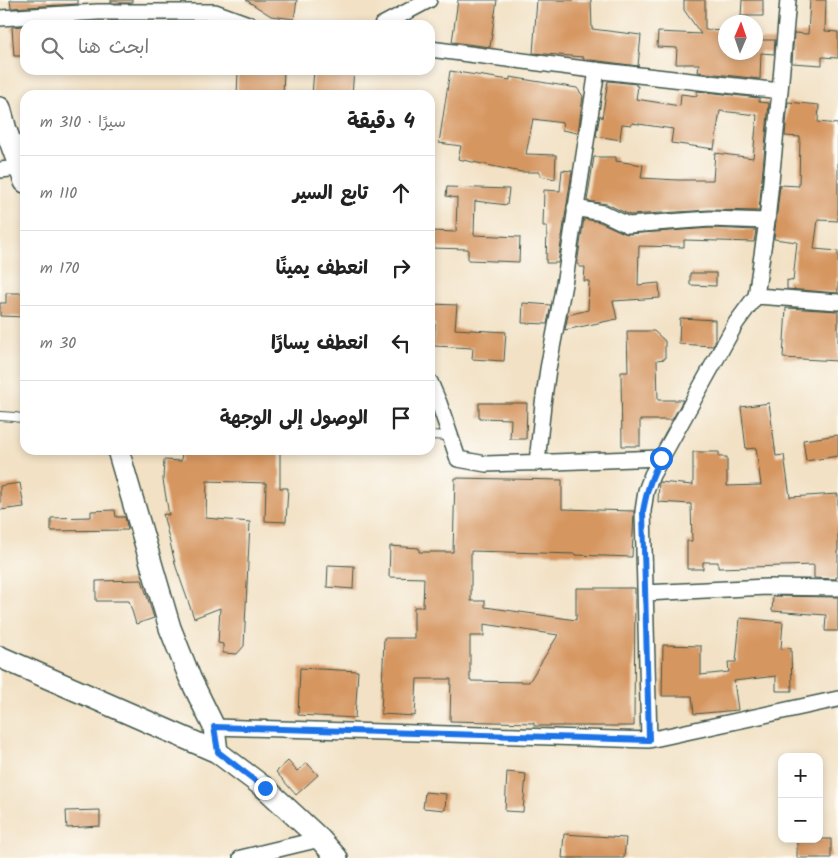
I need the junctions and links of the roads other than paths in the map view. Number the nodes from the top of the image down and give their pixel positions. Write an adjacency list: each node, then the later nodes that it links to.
1 (429, 0): 6 (street)
2 (788, 0): 9 (street)
3 (214, 6): 4 (street); 5 (street)
4 (0, 18)
5 (241, 20)
6 (391, 20)
7 (435, 50): 8 (street)
8 (597, 70): 9 (street); 12 (street)
9 (780, 91): 13 (street)
10 (0, 108): 11 (street)
11 (19, 176)
12 (575, 208): 13 (street); 23 (street)
13 (767, 221): 14 (street)
14 (756, 296): 15 (street); 22 (street)
15 (838, 302)
16 (435, 396): 20 (street)
17 (0, 416): 18 (lane)
18 (20, 418)
19 (435, 434): 20 (lane)
20 (450, 436): 23 (street)
21 (119, 455): 28 (street)
22 (661, 458): 23 (street); 25 (street)
23 (537, 463)
24 (838, 588): 25 (street)
25 (645, 593): 29 (street)
26 (0, 657): 30 (street)
27 (838, 699): 29 (street)
28 (214, 727): 29 (street); 30 (street)
29 (649, 740)
30 (218, 752): 31 (street)
31 (320, 839): 32 (street); 33 (street)
32 (241, 858)
33 (337, 858)

